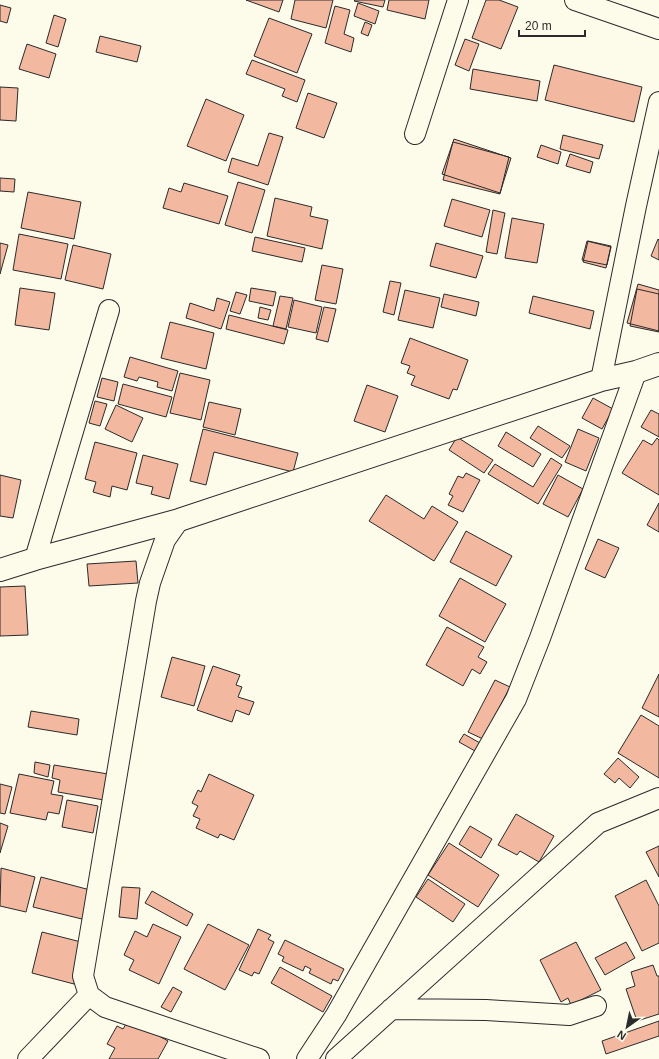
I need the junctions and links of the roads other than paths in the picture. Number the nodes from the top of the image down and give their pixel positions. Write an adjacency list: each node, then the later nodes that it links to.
1 (458, 0): 5 (street)
2 (575, 0): 3 (street)
3 (659, 29)
4 (659, 102): 9 (street)
5 (415, 134)
6 (108, 310): 11 (street)
7 (659, 364): 8 (street)
8 (636, 372): 9 (street); 19 (street)
9 (601, 380): 10 (street)
10 (179, 520): 11 (street); 14 (street)
11 (35, 558): 12 (street)
12 (0, 570)
13 (659, 798): 16 (street)
14 (89, 995): 17 (street); 18 (street)
15 (596, 1006): 16 (street)
16 (391, 1009): 20 (street)
17 (28, 1059)
18 (258, 1059)
19 (307, 1059)
20 (336, 1059)

